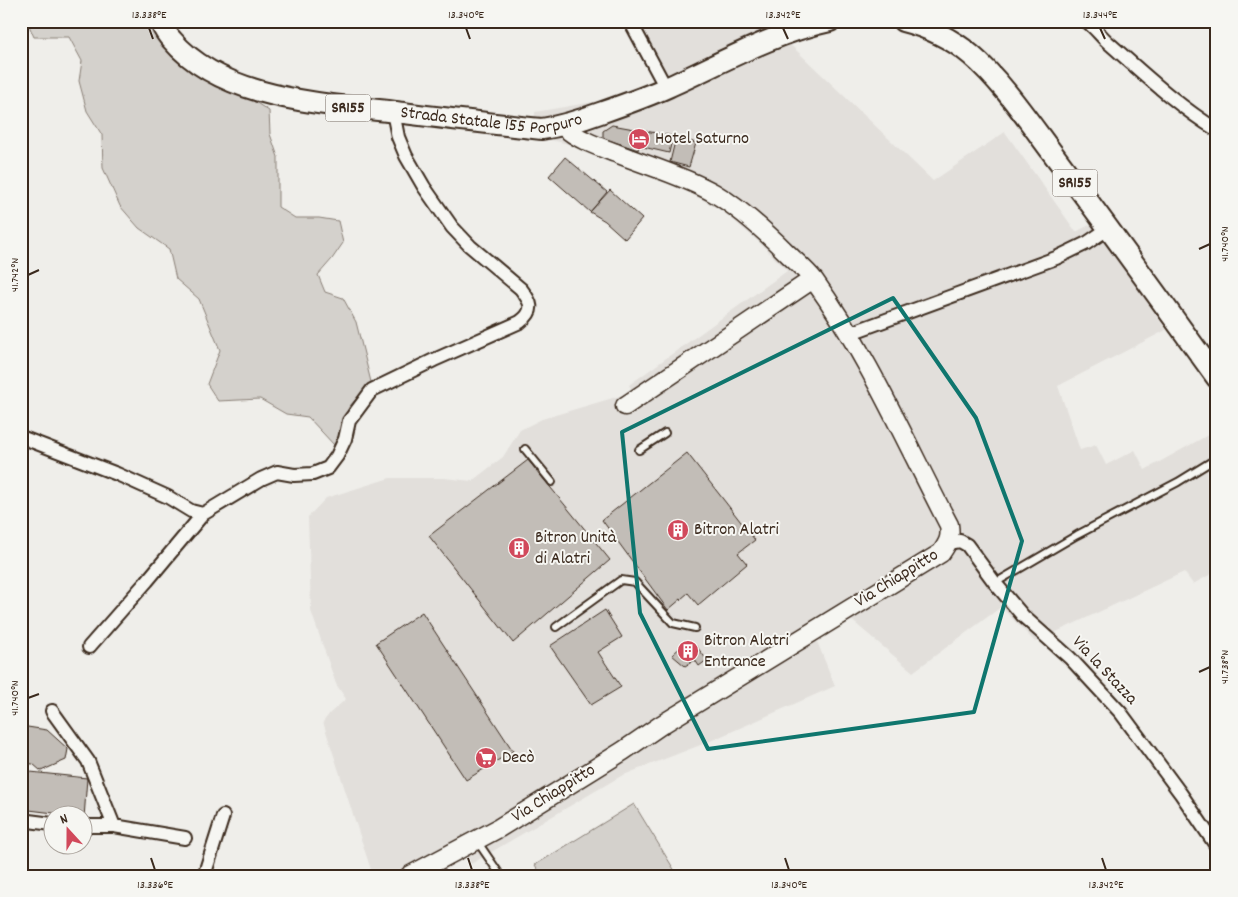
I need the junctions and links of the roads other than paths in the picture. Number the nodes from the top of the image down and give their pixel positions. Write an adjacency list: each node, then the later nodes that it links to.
1 (160, 21): 7 (main road, Strada Statale 155 Porpuro / SR155)
2 (630, 21): 6 (street)
3 (830, 21): 6 (main road, Strada Statale 155 Porpuro / SR155)
4 (903, 21): 10 (main road, SR155)
5 (1086, 21): 9 (street)
6 (666, 88): 8 (main road, Strada Statale 155 Porpuro / SR155)
7 (393, 112): 8 (main road, Strada Statale 155 Porpuro / SR155); 21 (street)
8 (563, 126): 11 (street, Via Chiappitto)
9 (1217, 130)
10 (1108, 228): 12 (street); 13 (main road, SR155)
11 (813, 279): 12 (street, Via Chiappitto); 14 (street)
12 (848, 334): 22 (street, Via Chiappitto)
13 (1217, 378)
14 (625, 406)
15 (665, 433): 18 (lane)
16 (21, 437): 21 (street)
17 (524, 449): 20 (lane)
18 (639, 450)
19 (1217, 458): 23 (lane)
20 (552, 482)
21 (204, 514): 26 (street)
22 (949, 543): 23 (street, Via la Stazza); 34 (street, Via Chiappitto)
23 (995, 583): 35 (street, Via la Stazza)
24 (556, 627): 25 (lane)
25 (695, 628)
26 (88, 647)
27 (52, 711): 32 (street)
28 (223, 816): 36 (street)
29 (21, 820): 30 (street)
30 (42, 823)
31 (92, 826): 32 (street)
32 (114, 826): 33 (street)
33 (186, 838)
34 (476, 840): 37 (street, Via Chiappitto); 38 (lane)
35 (1217, 847)
36 (204, 876)
37 (409, 876)
38 (501, 876)

